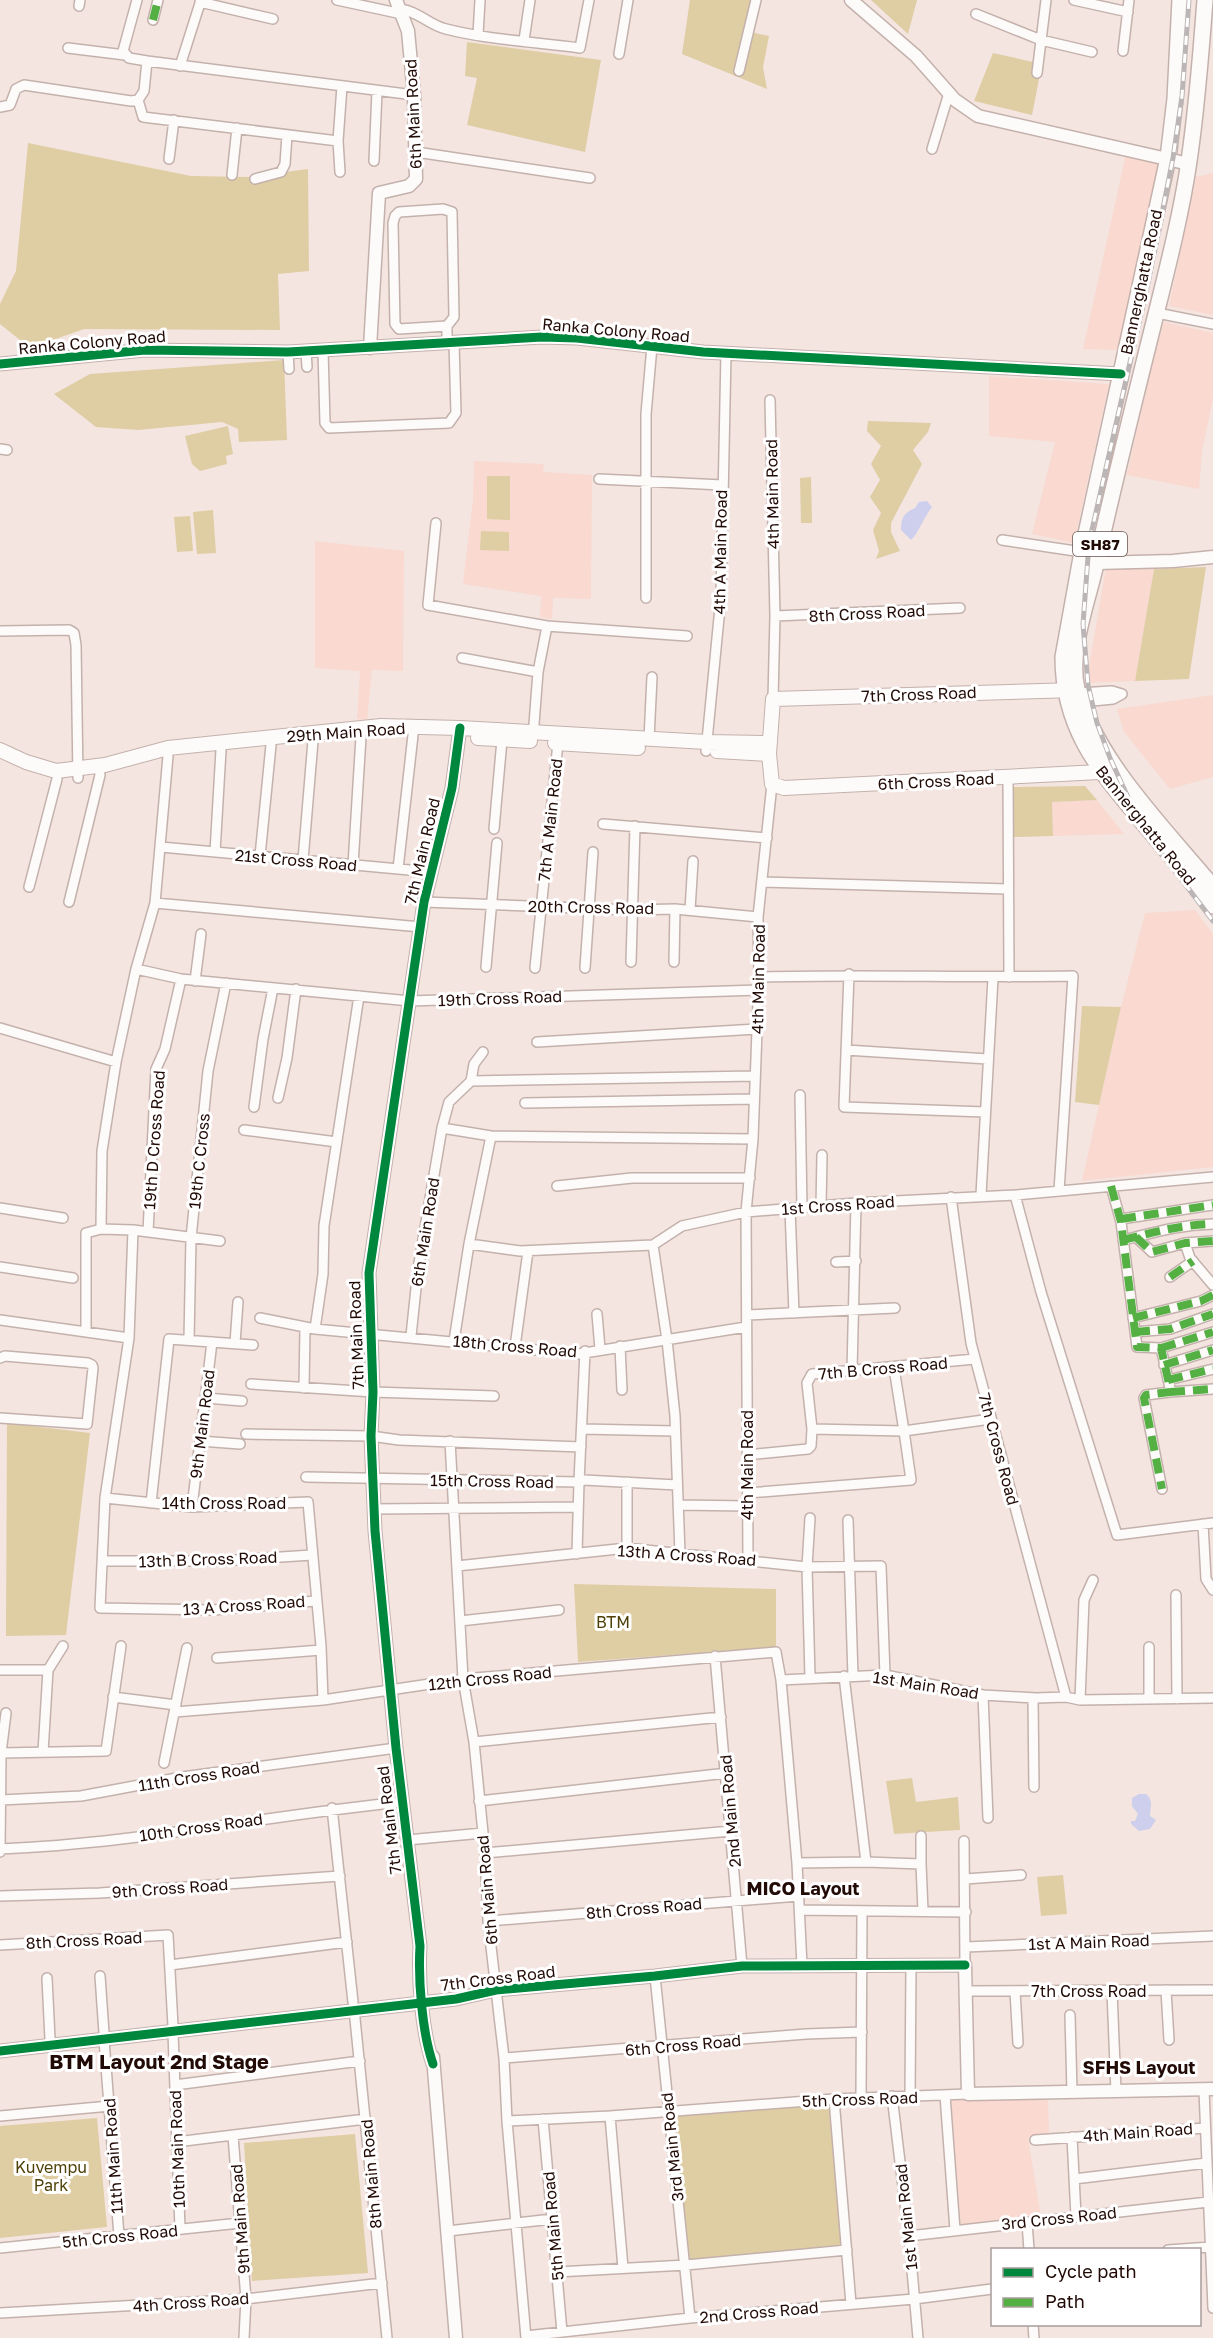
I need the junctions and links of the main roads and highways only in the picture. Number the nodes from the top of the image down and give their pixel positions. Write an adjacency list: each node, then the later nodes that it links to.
1 (1179, 0): 4 (main road, Bannerghatta Road / SH87)
2 (1205, 0): 3 (main road, Bannerghatta Road / SH87)
3 (1207, 52): 4 (main road, Bannerghatta Road / SH87)
4 (1076, 694): 5 (main road, 7th Cross Road); 12 (main road, Bannerghatta Road / SH87)
5 (773, 699): 9 (main road, 4th Main Road)
6 (460, 733): 7 (main road, 29th Main Road); 7 (main road, 29th Main Road); 13 (main road, 29th Main Road); 13 (main road, 29th Main Road)
7 (533, 737): 8 (main road, 29th Main Road); 8 (main road, 29th Main Road)
8 (707, 746): 9 (main road, 29th Main Road)
9 (770, 749): 15 (main road, 4th Main Road)
10 (0, 750): 14 (main road, 29th Main Road)
11 (0, 760): 14 (main road, 29th Main Road)
12 (1106, 767): 15 (main road, 6th Cross Road); 16 (main road, Bannerghatta Road / SH87); 17 (main road, Bannerghatta Road / SH87)
13 (99, 771): 14 (main road, 29th Main Road)
14 (78, 774)
15 (772, 784)
16 (1213, 887)
17 (1213, 906)

